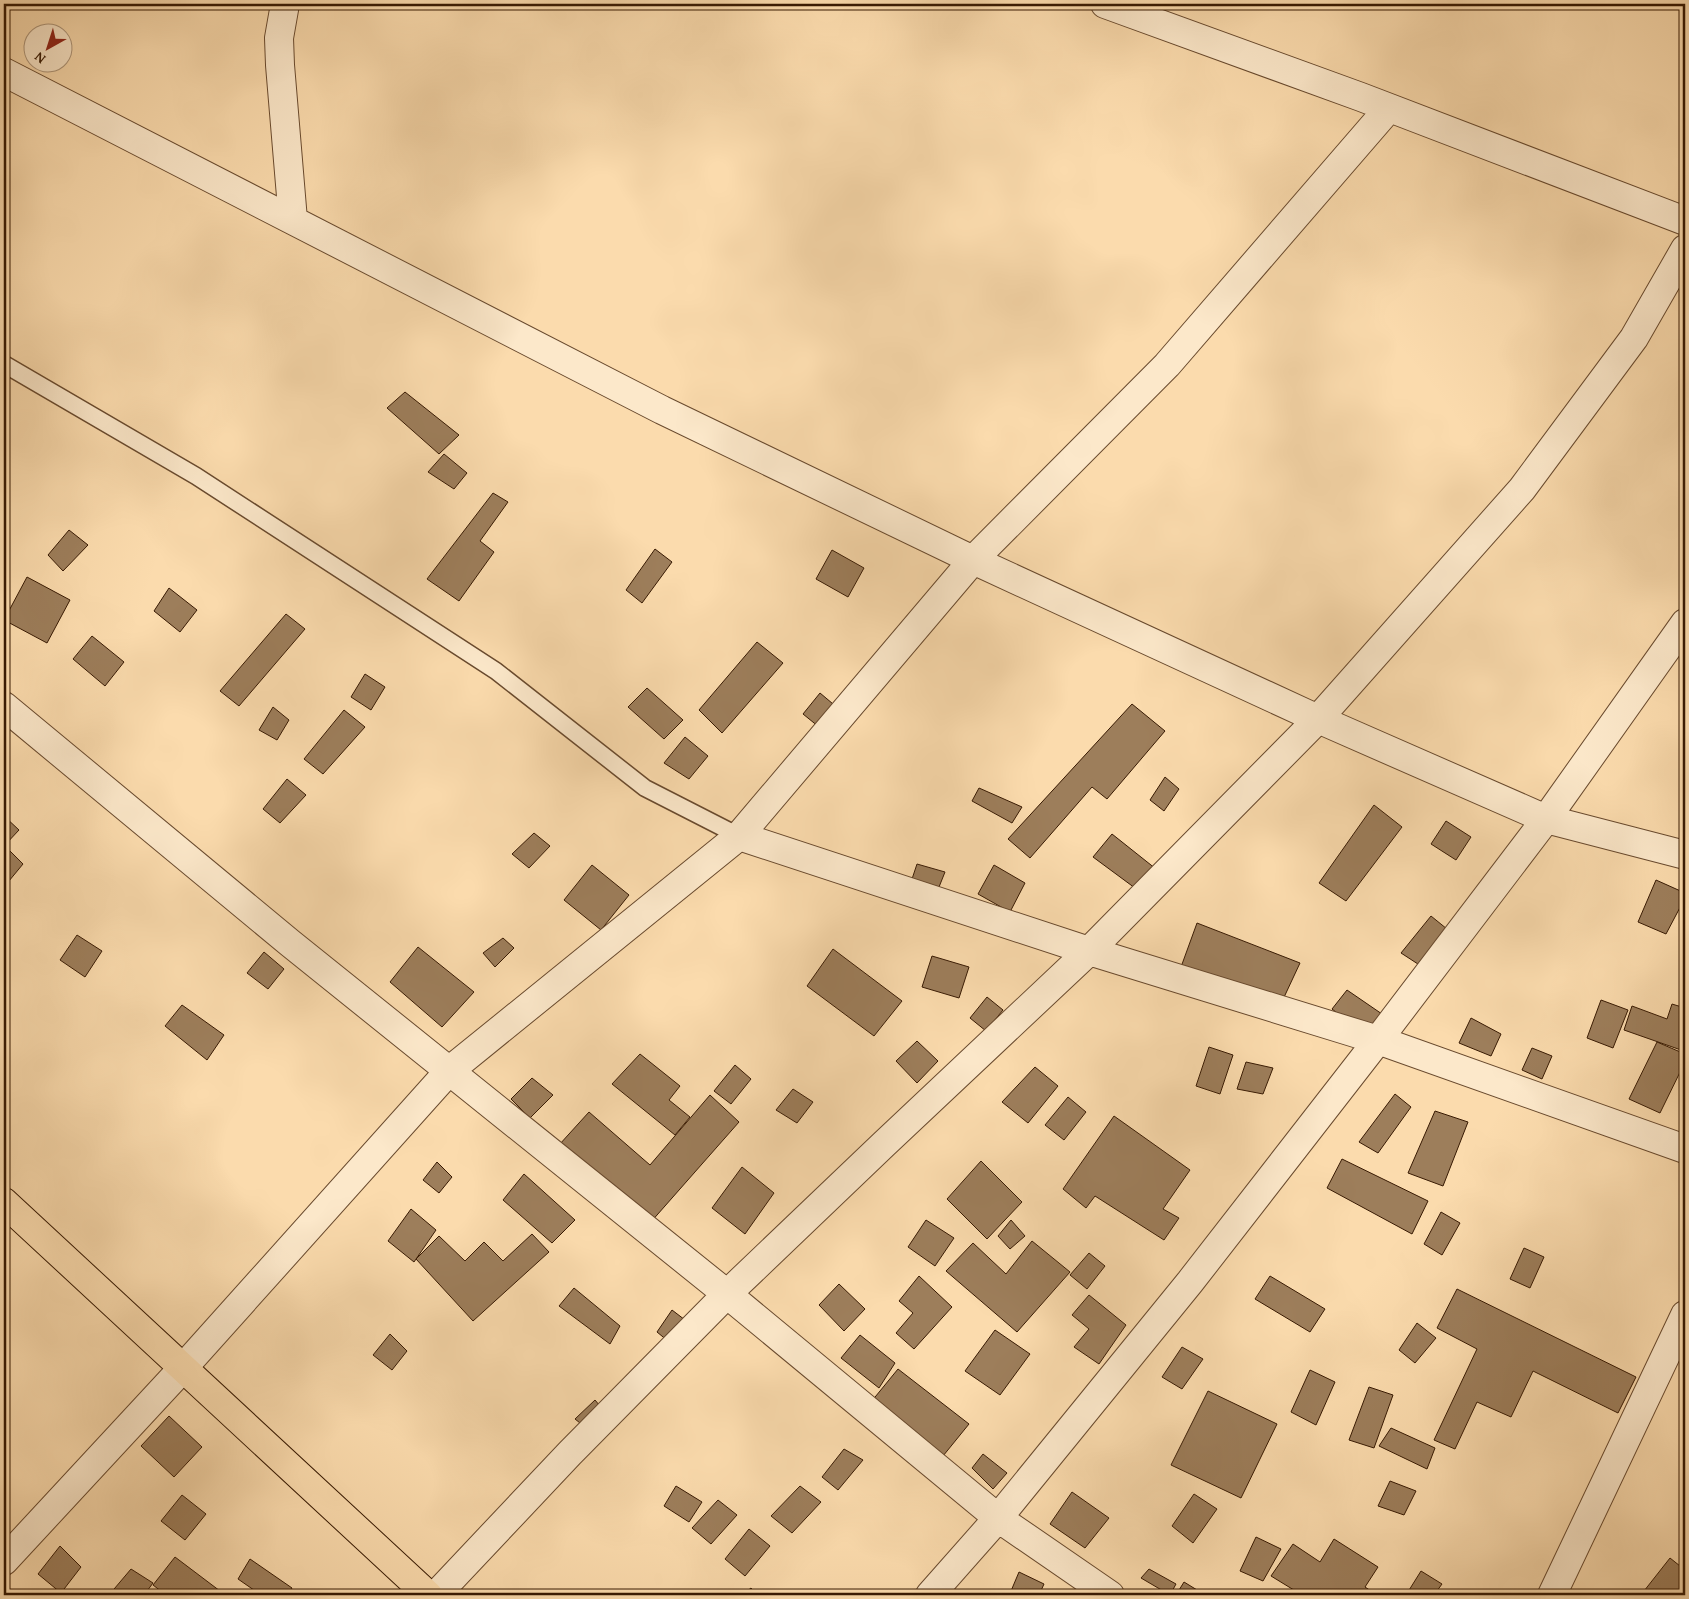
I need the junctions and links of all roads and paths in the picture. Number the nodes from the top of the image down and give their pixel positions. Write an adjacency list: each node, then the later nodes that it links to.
1 (285, 4): 5 (street)
2 (1121, 6): 4 (street)
3 (4, 72): 5 (street)
4 (1389, 108): 6 (street); 9 (street)
5 (293, 220): 9 (street)
6 (1685, 221)
7 (1685, 249): 12 (street)
8 (4, 364): 14 (lane)
9 (973, 560): 12 (street); 14 (street)
10 (1685, 623): 13 (street)
11 (4, 706): 18 (street)
12 (1318, 719): 13 (street); 16 (street)
13 (1546, 819): 15 (street); 17 (street)
14 (739, 836): 16 (street); 18 (street)
15 (1685, 855)
16 (1089, 951): 17 (street); 21 (street)
17 (1378, 1040): 19 (street); 24 (street)
18 (449, 1071): 21 (street); 23 (street)
19 (1685, 1149)
20 (4, 1202): 23 (highway)
21 (727, 1294): 24 (street); 27 (street)
22 (1685, 1315): 30 (street)
23 (182, 1369): 25 (street); 26 (highway)
24 (998, 1518): 28 (street); 29 (street)
25 (4, 1561)
26 (428, 1595)
27 (436, 1595)
28 (930, 1595)
29 (1110, 1595)
30 (1552, 1595)

